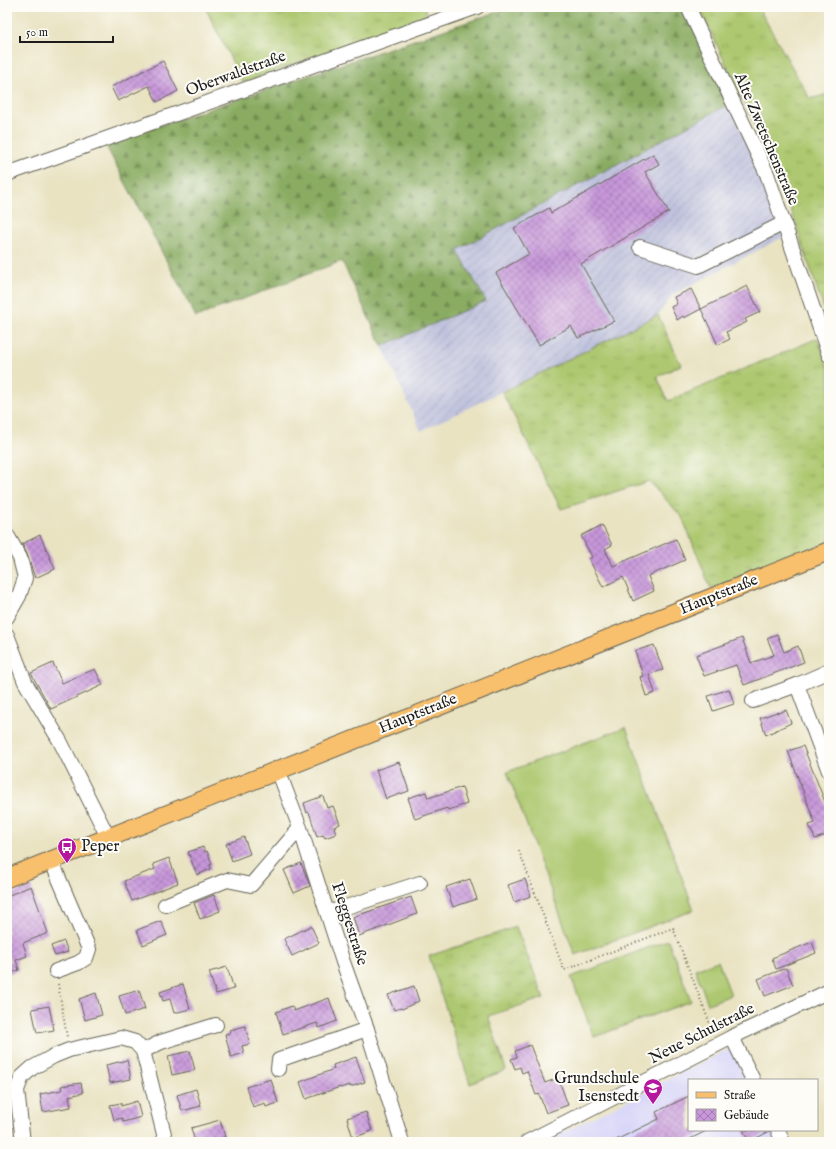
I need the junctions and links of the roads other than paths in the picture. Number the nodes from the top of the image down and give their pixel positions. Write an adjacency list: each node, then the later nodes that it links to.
1 (477, 7): 3 (street, Oberwaldstraße)
2 (688, 7): 4 (street, Alte Zwetschenstraße)
3 (7, 174)
4 (784, 223): 5 (street); 6 (street, Alte Zwetschenstraße)
5 (640, 248)
6 (829, 355)
7 (7, 535): 9 (street)
8 (829, 551): 14 (main road, Hauptstraße)
9 (7, 617)
10 (7, 636): 17 (street)
11 (829, 671): 12 (street)
12 (798, 685): 13 (street); 15 (street)
13 (753, 701)
14 (278, 770): 16 (street, Fleggestraße); 17 (main road, Hauptstraße)
15 (829, 771)
16 (300, 828): 21 (street); 22 (street, Fleggestraße)
17 (108, 837): 18 (main road, Hauptstraße)
18 (51, 860): 19 (main road, Hauptstraße); 23 (street)
19 (7, 878)
20 (420, 883): 22 (street)
21 (165, 905)
22 (328, 913): 26 (street, Fleggestraße)
23 (56, 971)
24 (829, 991): 27 (street, Neue Schulstraße)
25 (216, 1025): 28 (street)
26 (367, 1029): 29 (street); 34 (street, Fleggestraße)
27 (732, 1037): 30 (street); 35 (street, Neue Schulstraße)
28 (143, 1051): 32 (street); 33 (street)
29 (278, 1069)
30 (753, 1079)
31 (778, 1131): 36 (street)
32 (23, 1142)
33 (166, 1142)
34 (402, 1142)
35 (527, 1142)
36 (783, 1142)

